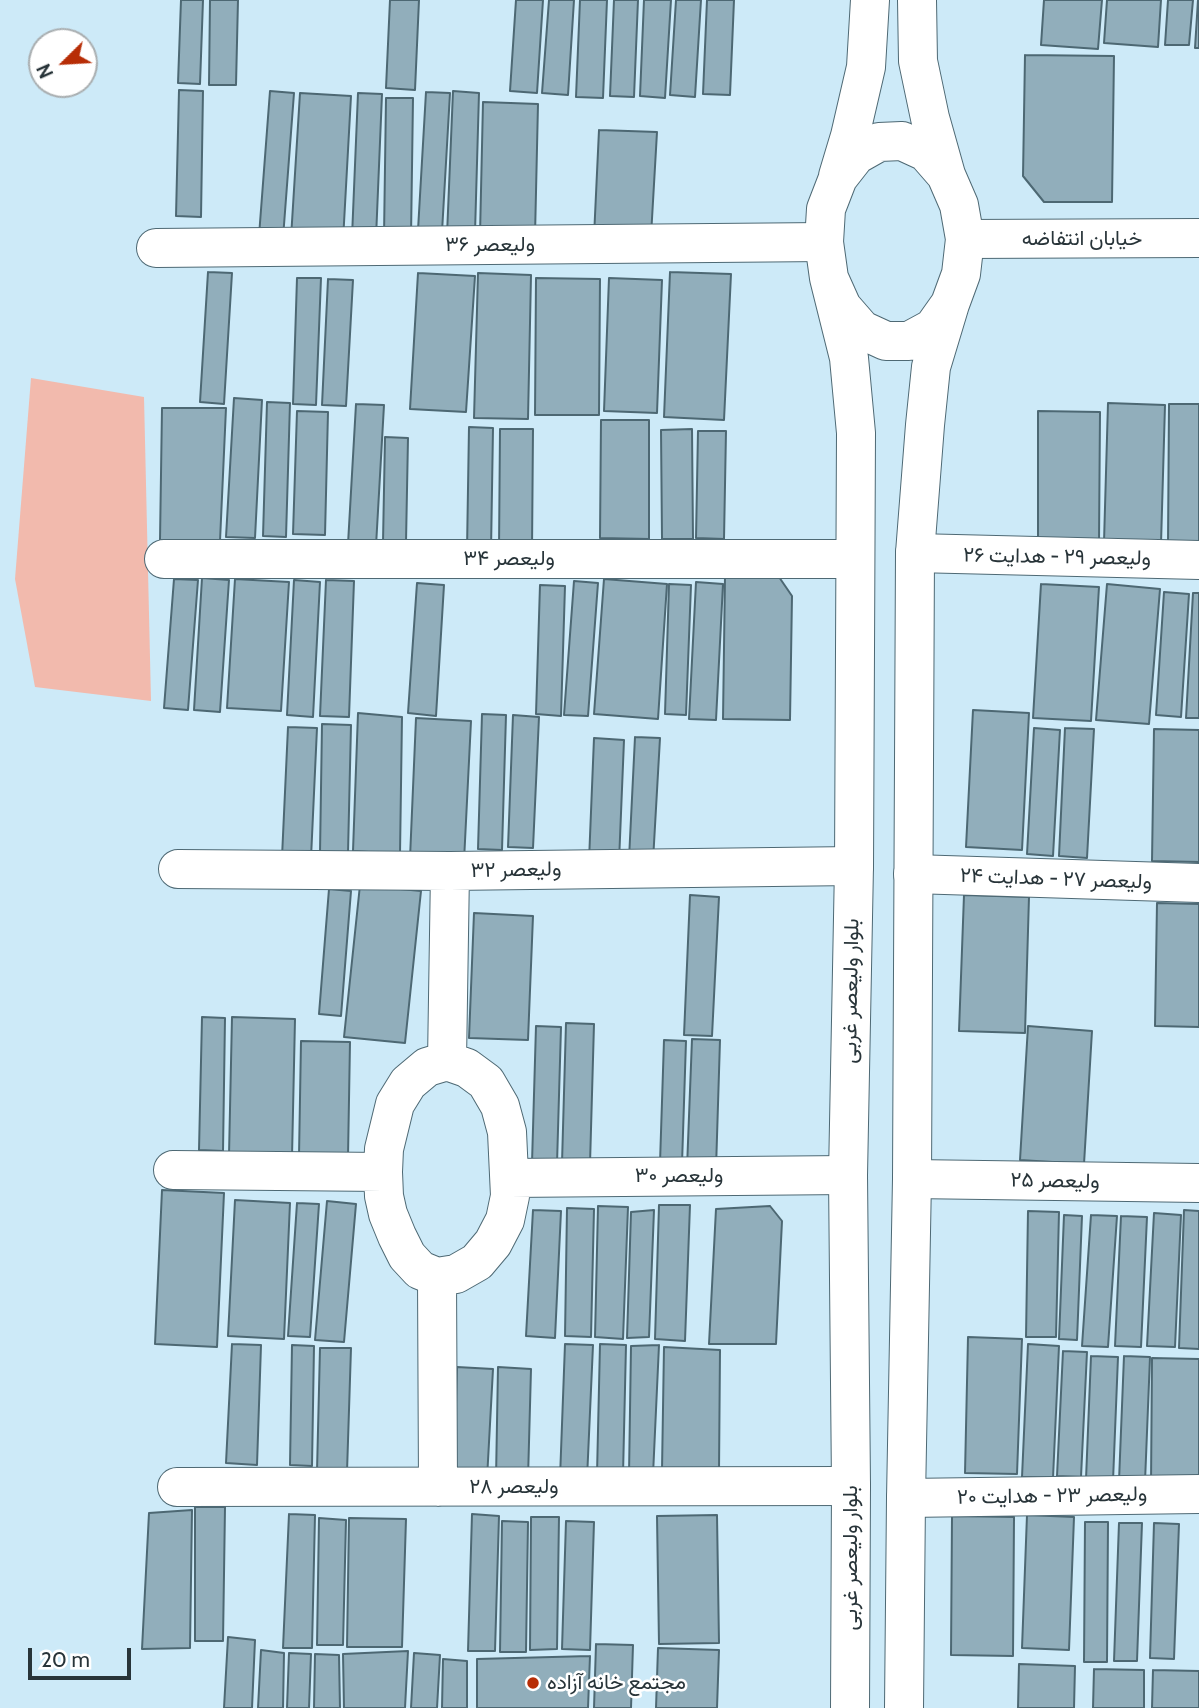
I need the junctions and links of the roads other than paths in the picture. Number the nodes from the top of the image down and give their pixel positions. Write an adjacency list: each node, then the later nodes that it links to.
1 (870, 0): 4 (street)
2 (917, 0): 3 (street)
3 (946, 175): 4 (street); 6 (street)
4 (838, 178): 8 (street)
5 (1199, 238): 6 (street, خیابان انتفاضه)
6 (965, 239): 9 (street)
7 (156, 248): 8 (street, ولیعصر ۳۶)
8 (826, 260): 9 (street); 12 (street, بلوار ولیعصر غربی)
9 (950, 304): 10 (street)
10 (915, 553): 13 (street, ولیعصر ۲۹ - هدایت ۲۶); 17 (street)
11 (164, 559): 12 (street, ولیعصر ۳۴)
12 (854, 559): 14 (street, بلوار ولیعصر غربی)
13 (1199, 560)
14 (854, 866): 16 (street, ولیعصر ۳۲); 22 (street, بلوار ولیعصر غربی)
15 (178, 869): 16 (street, ولیعصر ۳۲)
16 (450, 871): 19 (street)
17 (913, 874): 18 (street, ولیعصر ۲۷ - هدایت ۲۴); 24 (street)
18 (1199, 883)
19 (447, 1061): 21 (street); 23 (street)
20 (173, 1170): 21 (street)
21 (383, 1172): 26 (street)
22 (848, 1175): 23 (street, ولیعصر ۳۰); 27 (street, بلوار ولیعصر غربی)
23 (510, 1178): 26 (street)
24 (912, 1179): 25 (street, ولیعصر ۲۵); 31 (street)
25 (1199, 1183)
26 (437, 1277): 28 (street)
27 (851, 1486): 28 (street, ولیعصر ۲۸); 32 (street, بلوار ولیعصر غربی)
28 (438, 1487): 29 (street, ولیعصر ۲۸)
29 (177, 1488)
30 (1199, 1494): 31 (street, ولیعصر ۲۳ - هدایت ۲۰)
31 (906, 1498): 33 (street)
32 (850, 1708)
33 (904, 1708)

